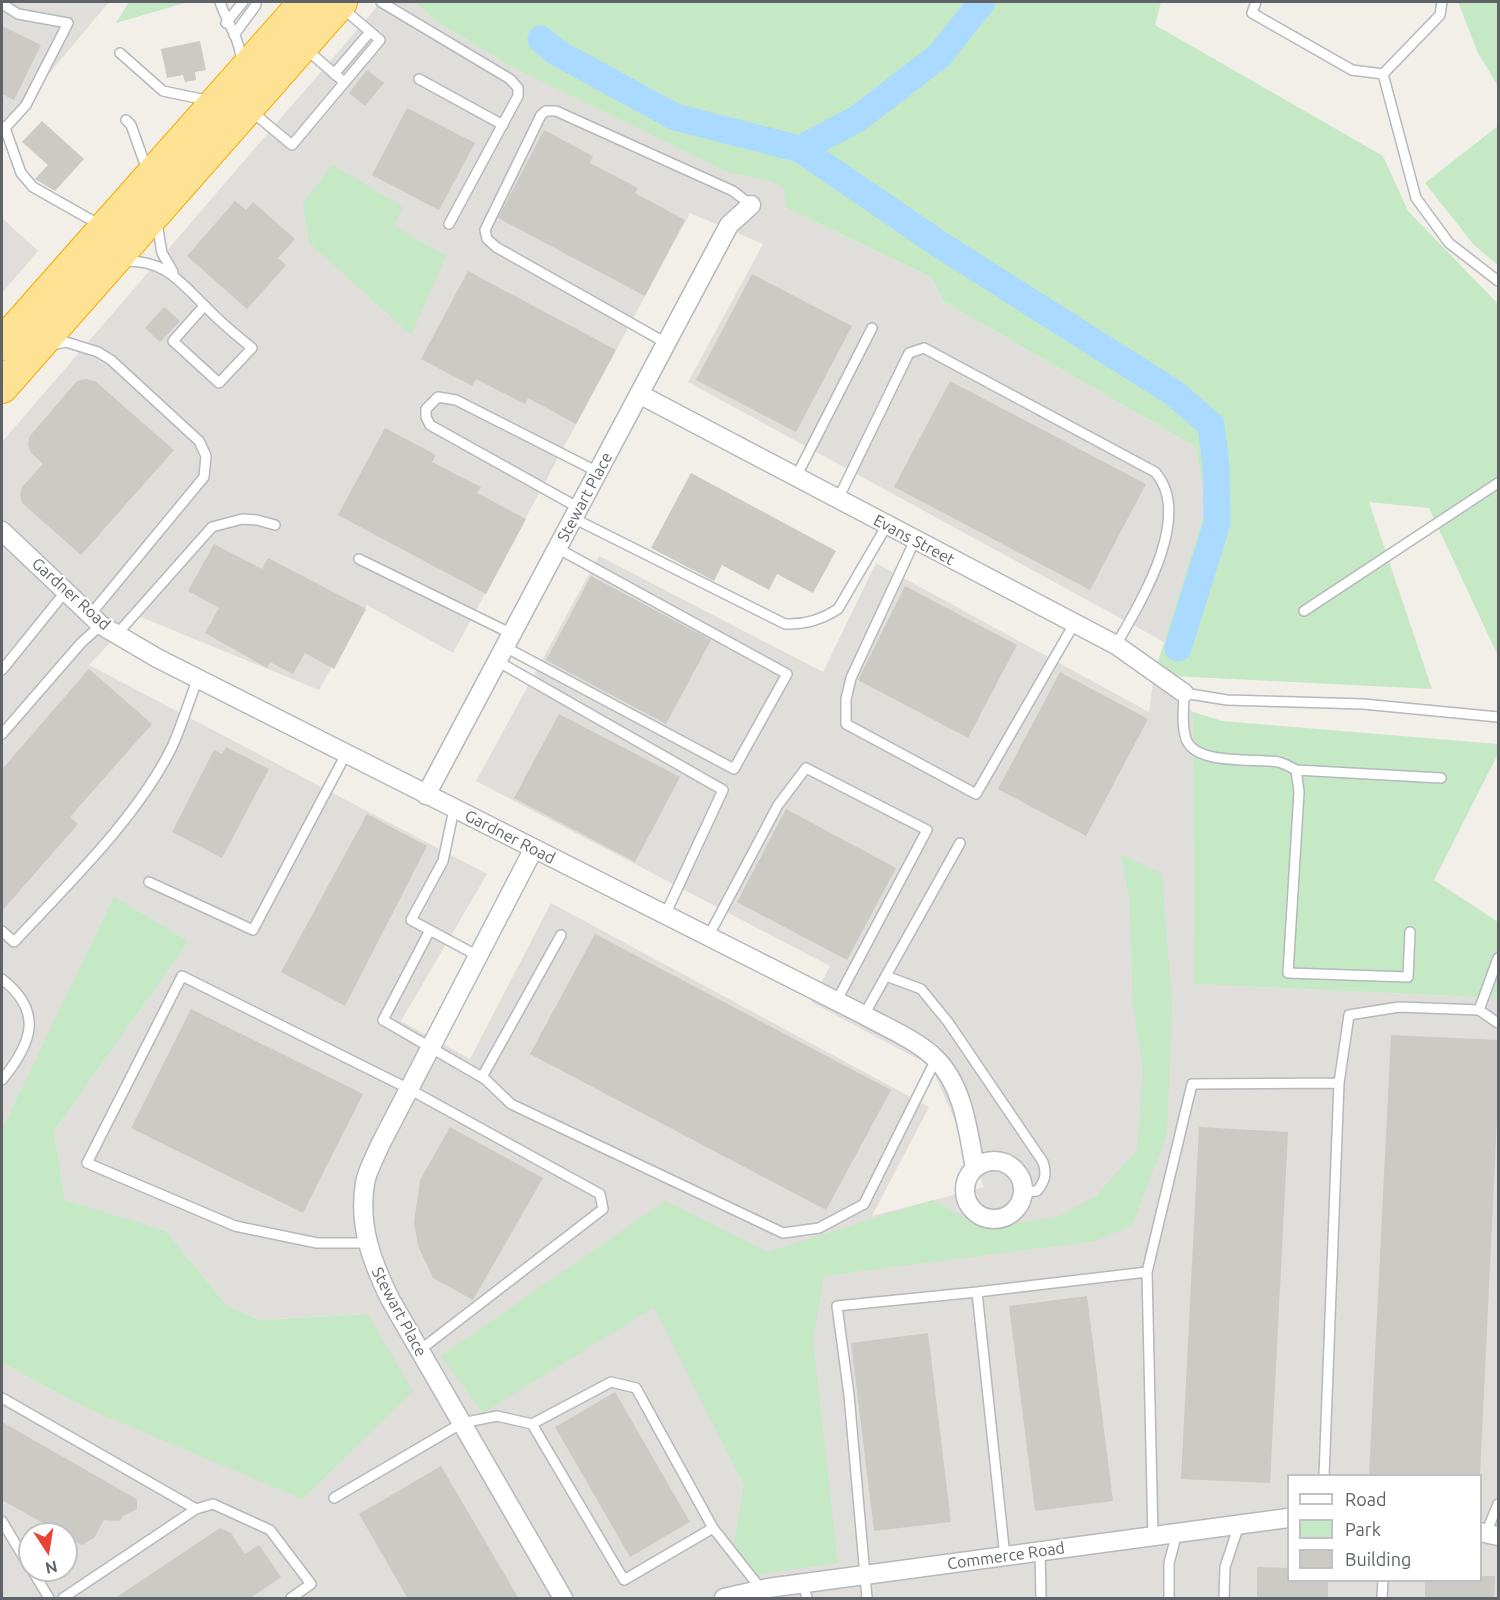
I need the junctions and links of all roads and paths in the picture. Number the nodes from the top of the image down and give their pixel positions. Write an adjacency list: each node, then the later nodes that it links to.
1 (243, 2): 10 (lane)
2 (305, 2): 17 (highway)
3 (381, 2): 23 (lane)
4 (1256, 2): 16 (lane)
5 (1442, 2): 16 (lane)
6 (223, 3): 10 (lane)
7 (340, 3): 11 (lane); 13 (highway)
8 (2, 4): 24 (lane)
9 (256, 5): 12 (lane)
10 (226, 23): 12 (lane)
11 (370, 32): 15 (lane); 19 (lane)
12 (234, 35): 17 (lane)
13 (302, 46): 15 (lane); 21 (highway)
14 (120, 53): 20 (lane)
15 (334, 74): 19 (lane)
16 (1383, 74): 32 (lane)
17 (241, 75): 20 (highway)
18 (419, 80): 23 (lane)
19 (344, 82): 21 (lane)
20 (216, 102): 25 (highway)
21 (247, 107): 27 (highway)
22 (126, 120): 25 (lane)
23 (503, 125): 28 (lane)
24 (3, 127): 29 (lane)
25 (149, 177): 29 (highway)
26 (751, 205): 35 (street, Stewart Place); 35 (lane)
27 (158, 209): 30 (highway); 31 (lane)
28 (450, 224)
29 (105, 227): 36 (highway)
30 (112, 262): 31 (lane); 37 (highway)
31 (176, 276): 33 (lane)
32 (1498, 281)
33 (204, 306): 33 (lane)
34 (872, 328): 41 (lane)
35 (666, 343): 39 (street, Stewart Place)
36 (2, 344)
37 (37, 347): 38 (highway); 53 (lane)
38 (2, 387)
39 (639, 394): 40 (street, Stewart Place); 41 (street, Evans Street)
40 (598, 472): 44 (street, Stewart Place); 44 (lane)
41 (796, 477): 43 (street, Evans Street)
42 (1498, 483): 52 (lane)
43 (838, 499): 46 (street, Evans Street); 56 (lane)
44 (576, 513): 46 (lane); 49 (street, Stewart Place)
45 (275, 525): 55 (lane)
46 (887, 525): 48 (street, Evans Street)
47 (2, 531): 51 (street, Gardner Road)
48 (915, 540): 54 (street, Evans Street); 54 (lane)
49 (557, 548): 57 (street, Stewart Place); 57 (lane)
50 (359, 559): 57 (lane)
51 (66, 591): 53 (street, Gardner Road); 58 (lane)
52 (1304, 611)
53 (95, 620): 55 (street, Gardner Road); 62 (lane)
54 (1074, 624): 56 (street, Evans Street)
55 (117, 634): 59 (street, Gardner Road)
56 (1116, 645): 60 (street, Evans Street)
57 (505, 647): 66 (street, Stewart Place); 71 (lane)
58 (2, 670)
59 (198, 678): 63 (street, Gardner Road); 73 (lane)
60 (1184, 693): 61 (lane); 64 (lane)
61 (1498, 717)
62 (2, 734)
63 (346, 754): 66 (street, Gardner Road); 70 (lane)
64 (1296, 770): 65 (lane); 74 (lane)
65 (1441, 778)
66 (426, 795): 67 (street, Gardner Road)
67 (454, 809): 69 (street, Gardner Road); 72 (lane)
68 (960, 843): 79 (lane)
69 (533, 850): 71 (street, Gardner Road); 77 (street, Stewart Place)
70 (149, 882)
71 (665, 915): 76 (street, Gardner Road)
72 (430, 930): 77 (lane); 85 (lane)
73 (2, 931)
74 (1410, 932)
75 (561, 935): 87 (lane)
76 (708, 937): 81 (street, Gardner Road); 81 (lane)
77 (478, 956): 85 (street, Stewart Place)
78 (1498, 958): 82 (lane)
79 (886, 976): 83 (lane); 92 (lane)
80 (2, 979): 88 (lane)
81 (836, 1002): 83 (street, Gardner Road)
82 (1479, 1010): 84 (lane); 89 (lane)
83 (864, 1015): 86 (street, Gardner Road)
84 (1498, 1023)
85 (430, 1048): 87 (lane); 90 (street, Stewart Place)
86 (936, 1059): 87 (lane); 91 (street, Gardner Road)
87 (482, 1077)
88 (2, 1080)
89 (1339, 1083): 94 (lane); 100 (lane)
90 (409, 1089): 93 (street, Stewart Place); 93 (lane); 96 (lane)
91 (975, 1168): 92 (street); 92 (street)
92 (1022, 1192)
93 (367, 1242): 96 (street, Stewart Place)
94 (1148, 1272): 95 (lane); 110 (lane)
95 (977, 1292): 113 (lane); 114 (lane)
96 (420, 1350): 98 (street, Stewart Place)
97 (2, 1398): 103 (lane)
98 (462, 1423): 99 (lane); 101 (lane); 122 (street, Stewart Place)
99 (532, 1424): 107 (lane); 107 (lane)
100 (1324, 1474)
101 (334, 1498)
102 (1498, 1504): 109 (lane)
103 (196, 1509): 120 (lane); 121 (lane)
104 (1287, 1518): 106 (street, Commerce Road)
105 (2, 1521): 111 (lane)
106 (1240, 1522): 108 (street, Commerce Road); 127 (lane)
107 (713, 1528): 117 (lane)
108 (1177, 1533): 110 (street, Commerce Road); 126 (lane)
109 (1488, 1533)
110 (1153, 1537): 112 (street, Commerce Road)
111 (18, 1547)
112 (1040, 1552): 113 (street, Commerce Road); 125 (lane)
113 (1005, 1557): 114 (street, Commerce Road)
114 (867, 1575): 118 (street, Commerce Road); 124 (lane)
115 (39, 1582): 119 (lane)
116 (1383, 1582): 128 (lane)
117 (761, 1590): 118 (street, Commerce Road); 123 (street, Commerce Road)
118 (805, 1591)
119 (49, 1599)
120 (63, 1599)
121 (291, 1599)
122 (563, 1599)
123 (724, 1599)
124 (867, 1599)
125 (1041, 1599)
126 (1169, 1599)
127 (1224, 1599)
128 (1382, 1599)

